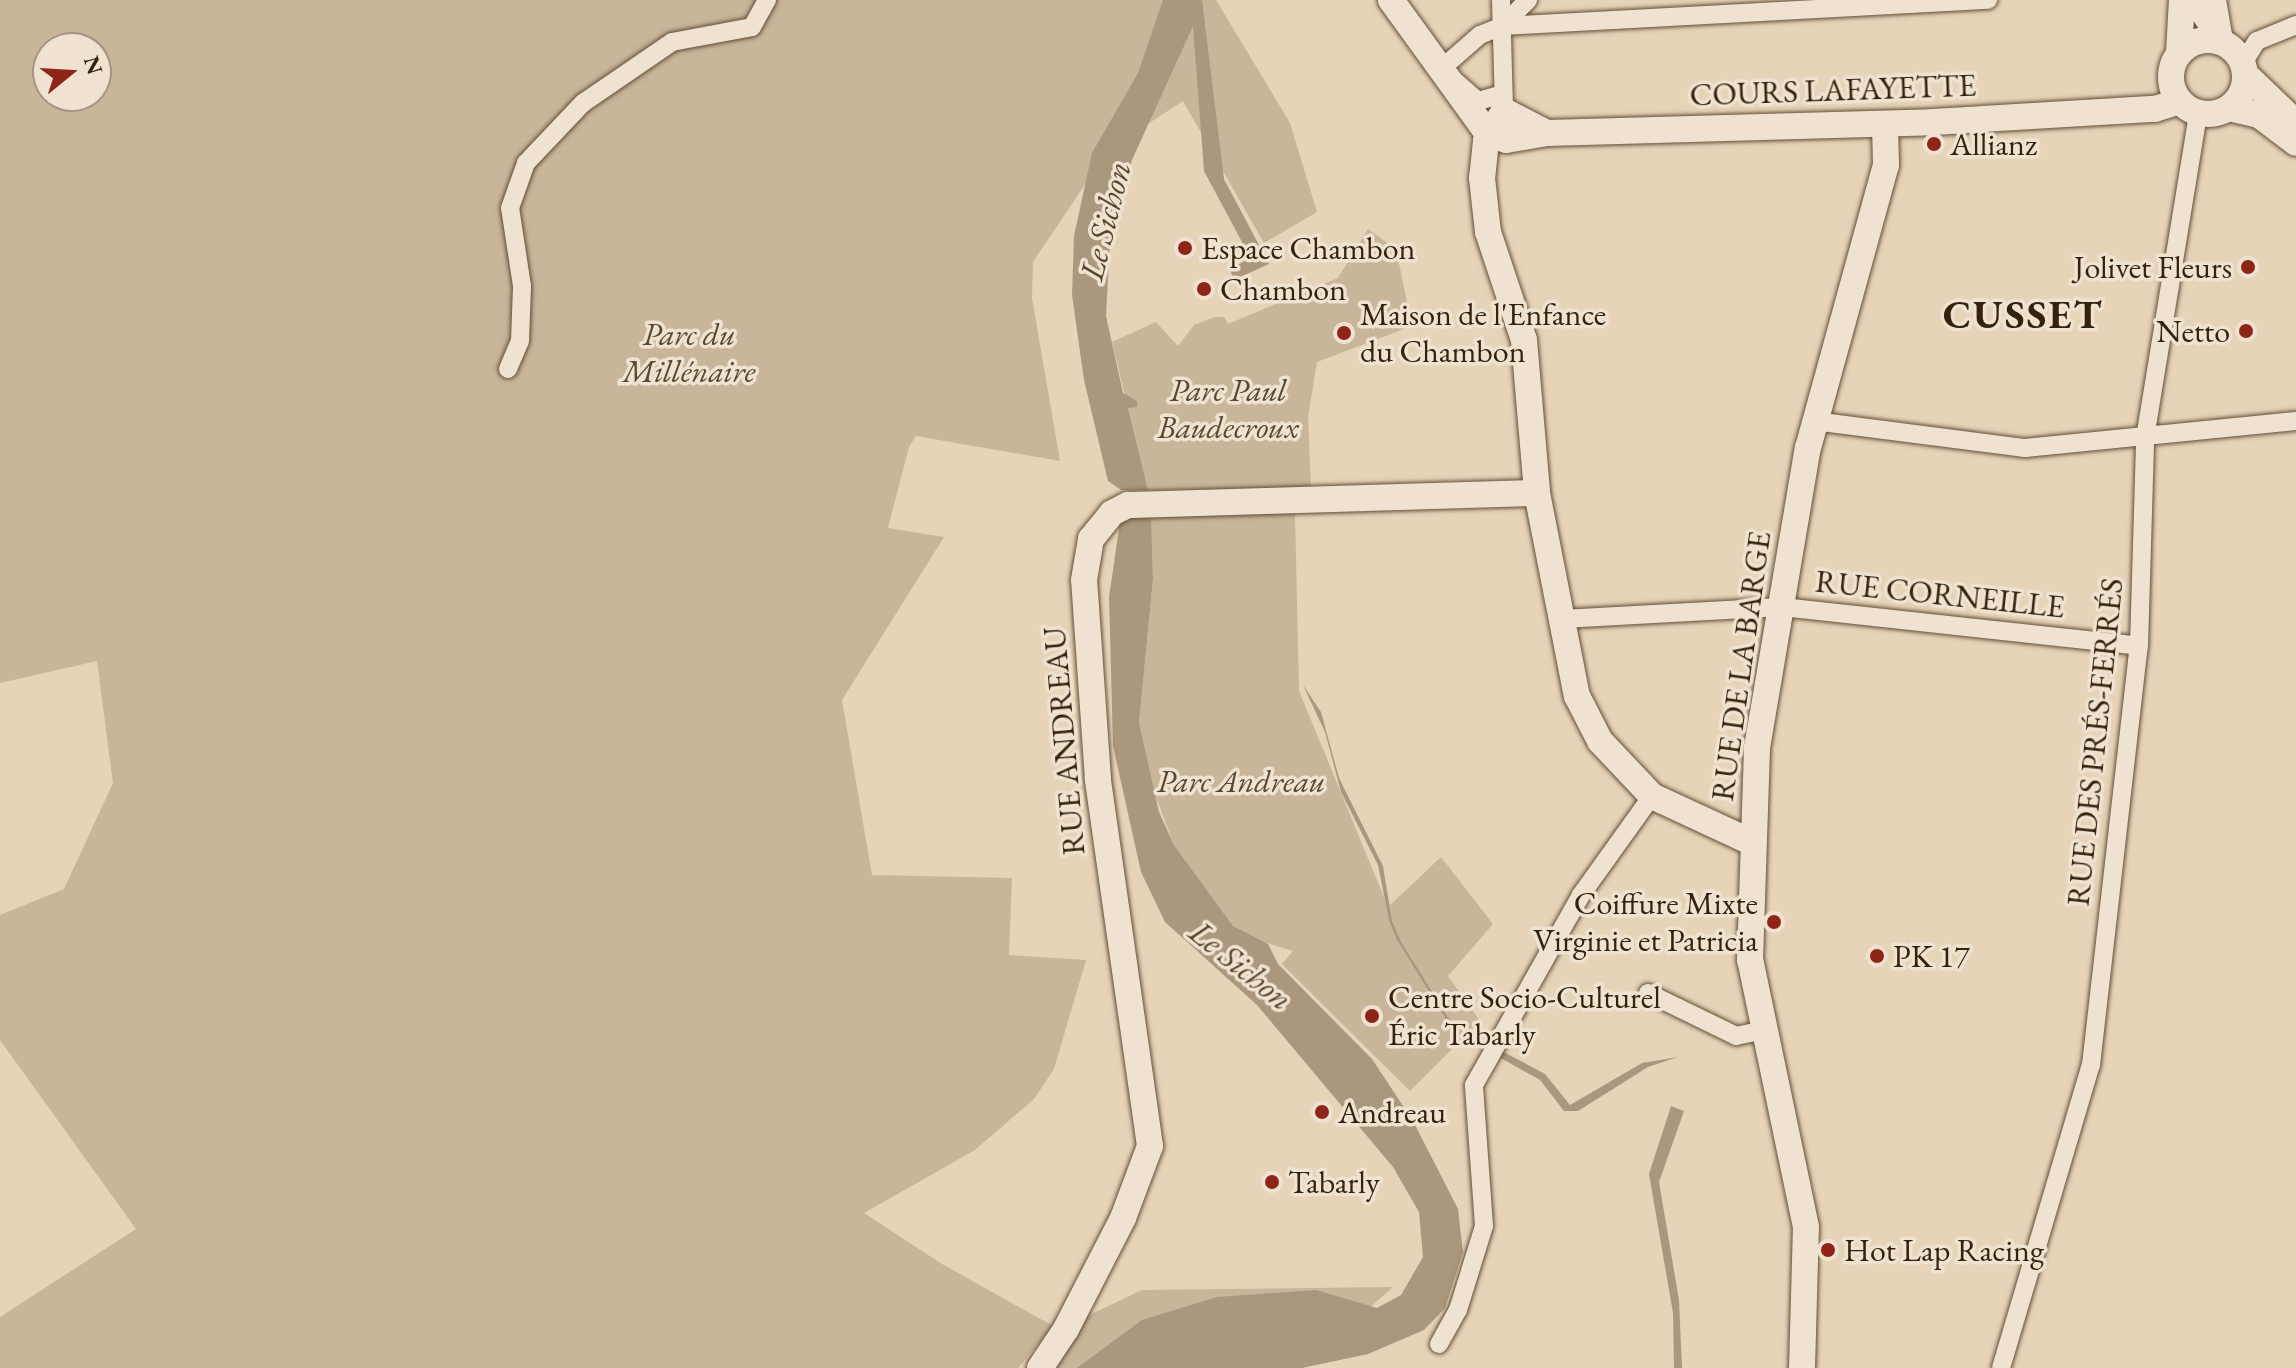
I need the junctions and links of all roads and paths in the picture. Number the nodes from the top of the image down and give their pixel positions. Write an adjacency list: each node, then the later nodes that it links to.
1 (767, 0): 27 (street)
2 (1391, 0): 16 (main road)
3 (1501, 0): 13 (street)
4 (1528, 0): 13 (street)
5 (1978, 0): 6 (street); 10 (street)
6 (1988, 0)
7 (2182, 0): 15 (main road)
8 (2190, 0): 14 (street)
9 (2213, 0): 14 (main road)
10 (1878, 3): 11 (street)
11 (1821, 4): 13 (street)
12 (2296, 25): 17 (street)
13 (1502, 26): 16 (street); 18 (street)
14 (2219, 41): 15 (main road); 17 (main road)
15 (2174, 62): 19 (main road); 21 (main road, COURS LAFAYETTE)
16 (1441, 69): 18 (street); 25 (main road)
17 (2244, 69): 20 (main road); 22 (main road)
18 (1504, 102): 24 (main road); 25 (main road)
19 (2188, 107): 20 (main road); 21 (main road, COURS LAFAYETTE); 30 (street, RUE DES PRÉS-FERRÉS)
20 (2229, 108): 26 (main road)
21 (2122, 110): 23 (main road, COURS LAFAYETTE)
22 (2296, 123)
23 (1885, 124): 24 (main road, COURS LAFAYETTE); 28 (main road, RUE DE LA BARGE)
24 (1547, 133): 25 (main road, COURS LAFAYETTE)
25 (1488, 134): 31 (main road)
26 (2296, 143)
27 (508, 369)
28 (1814, 421): 30 (street); 32 (main road, RUE DE LA BARGE)
29 (2296, 421): 30 (street)
30 (2145, 438): 34 (street, RUE DES PRÉS-FERRÉS)
31 (1537, 493): 33 (main road); 40 (main road, RUE ANDREAU)
32 (1782, 607): 33 (street, RUE CORNEILLE); 34 (street, RUE CORNEILLE); 36 (main road, RUE DE LA BARGE)
33 (1562, 619): 35 (main road)
34 (2139, 646): 42 (street, RUE DES PRÉS-FERRÉS)
35 (1652, 796): 36 (main road); 39 (street)
36 (1751, 842): 38 (main road, RUE DE LA BARGE)
37 (1648, 993): 38 (street)
38 (1768, 1029): 41 (main road, RUE DE LA BARGE)
39 (1439, 1344)
40 (1040, 1368)
41 (1802, 1368)
42 (2001, 1368)

